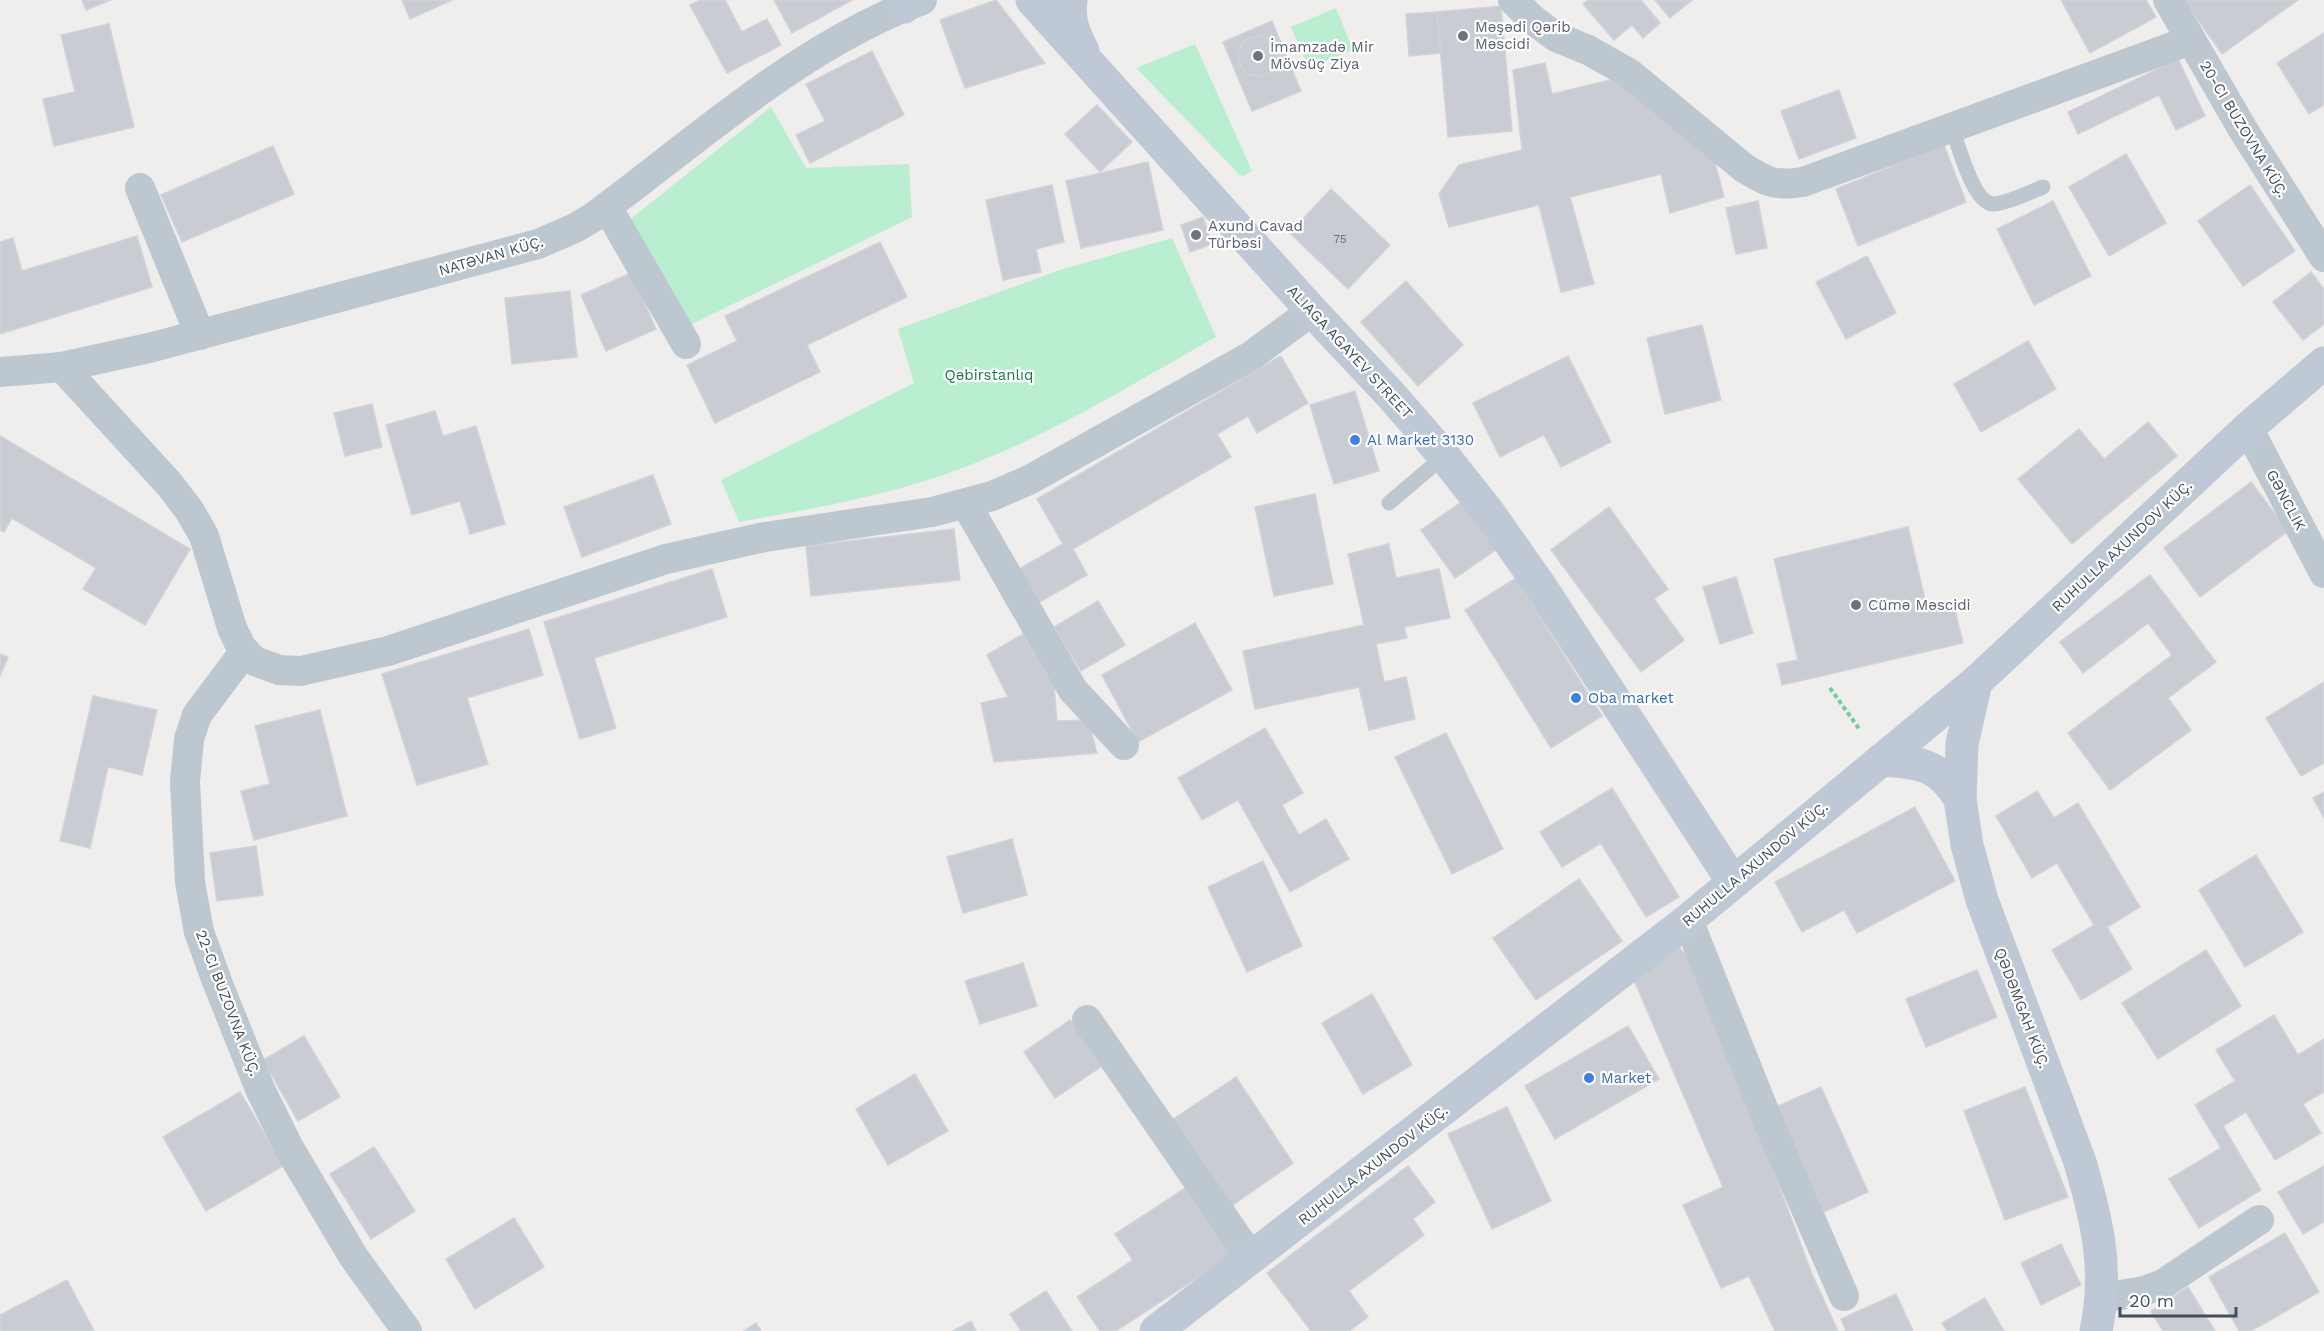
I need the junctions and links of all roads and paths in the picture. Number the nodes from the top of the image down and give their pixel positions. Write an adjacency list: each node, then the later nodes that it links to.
1 (1032, 0): 7 (street, ALIAGA AGAYEV STREET)
2 (1071, 0): 7 (street)
3 (1513, 0): 8 (street)
4 (2168, 0): 6 (street, 20-CI BUZOVNA KÜÇ.)
5 (913, 2): 11 (street, NATƏVAN KÜÇ.)
6 (2191, 40): 8 (street); 12 (street, 20-CI BUZOVNA KÜÇ.)
7 (1089, 63): 13 (street, ALIAGA AGAYEV STREET)
8 (1952, 127): 10 (lane)
9 (140, 188): 14 (street)
10 (2043, 188)
11 (607, 207): 14 (street, NATƏVAN KÜÇ.); 15 (street)
12 (2324, 257)
13 (1312, 312): 20 (street, ALIAGA AGAYEV STREET); 22 (street)
14 (200, 335): 17 (street, NATƏVAN KÜÇ.)
15 (687, 344)
16 (2324, 363): 19 (street, RUHULLA AXUNDOV KÜÇ.)
17 (63, 367): 18 (street, NATƏVAN KÜÇ.); 24 (street)
18 (0, 372)
19 (2248, 428): 23 (street, GƏNCLIK); 25 (street, RUHULLA AXUNDOV KÜÇ.)
20 (1444, 456): 21 (lane); 30 (street, ALIAGA AGAYEV STREET)
21 (1389, 503)
22 (966, 504): 24 (street); 27 (street)
23 (2324, 573)
24 (245, 651): 37 (street, 22-CI BUZOVNA KÜÇ.)
25 (1976, 682): 28 (street, RUHULLA AXUNDOV KÜÇ.); 29 (street, QƏDƏMGAH KÜÇ.)
26 (1830, 688): 28 (path)
27 (1124, 745)
28 (1881, 760): 29 (street); 30 (street, RUHULLA AXUNDOV KÜÇ.)
29 (1960, 799): 36 (street, QƏDƏMGAH KÜÇ.)
30 (1733, 882): 31 (street, RUHULLA AXUNDOV KÜÇ.)
31 (1688, 920): 34 (street, RUHULLA AXUNDOV KÜÇ.); 35 (street)
32 (1087, 1020): 34 (street)
33 (2259, 1221): 36 (street)
34 (1252, 1258): 38 (street, RUHULLA AXUNDOV KÜÇ.)
35 (1844, 1296)
36 (2102, 1298): 39 (street, QƏDƏMGAH KÜÇ.)
37 (407, 1331)
38 (1156, 1331)
39 (2096, 1331)

